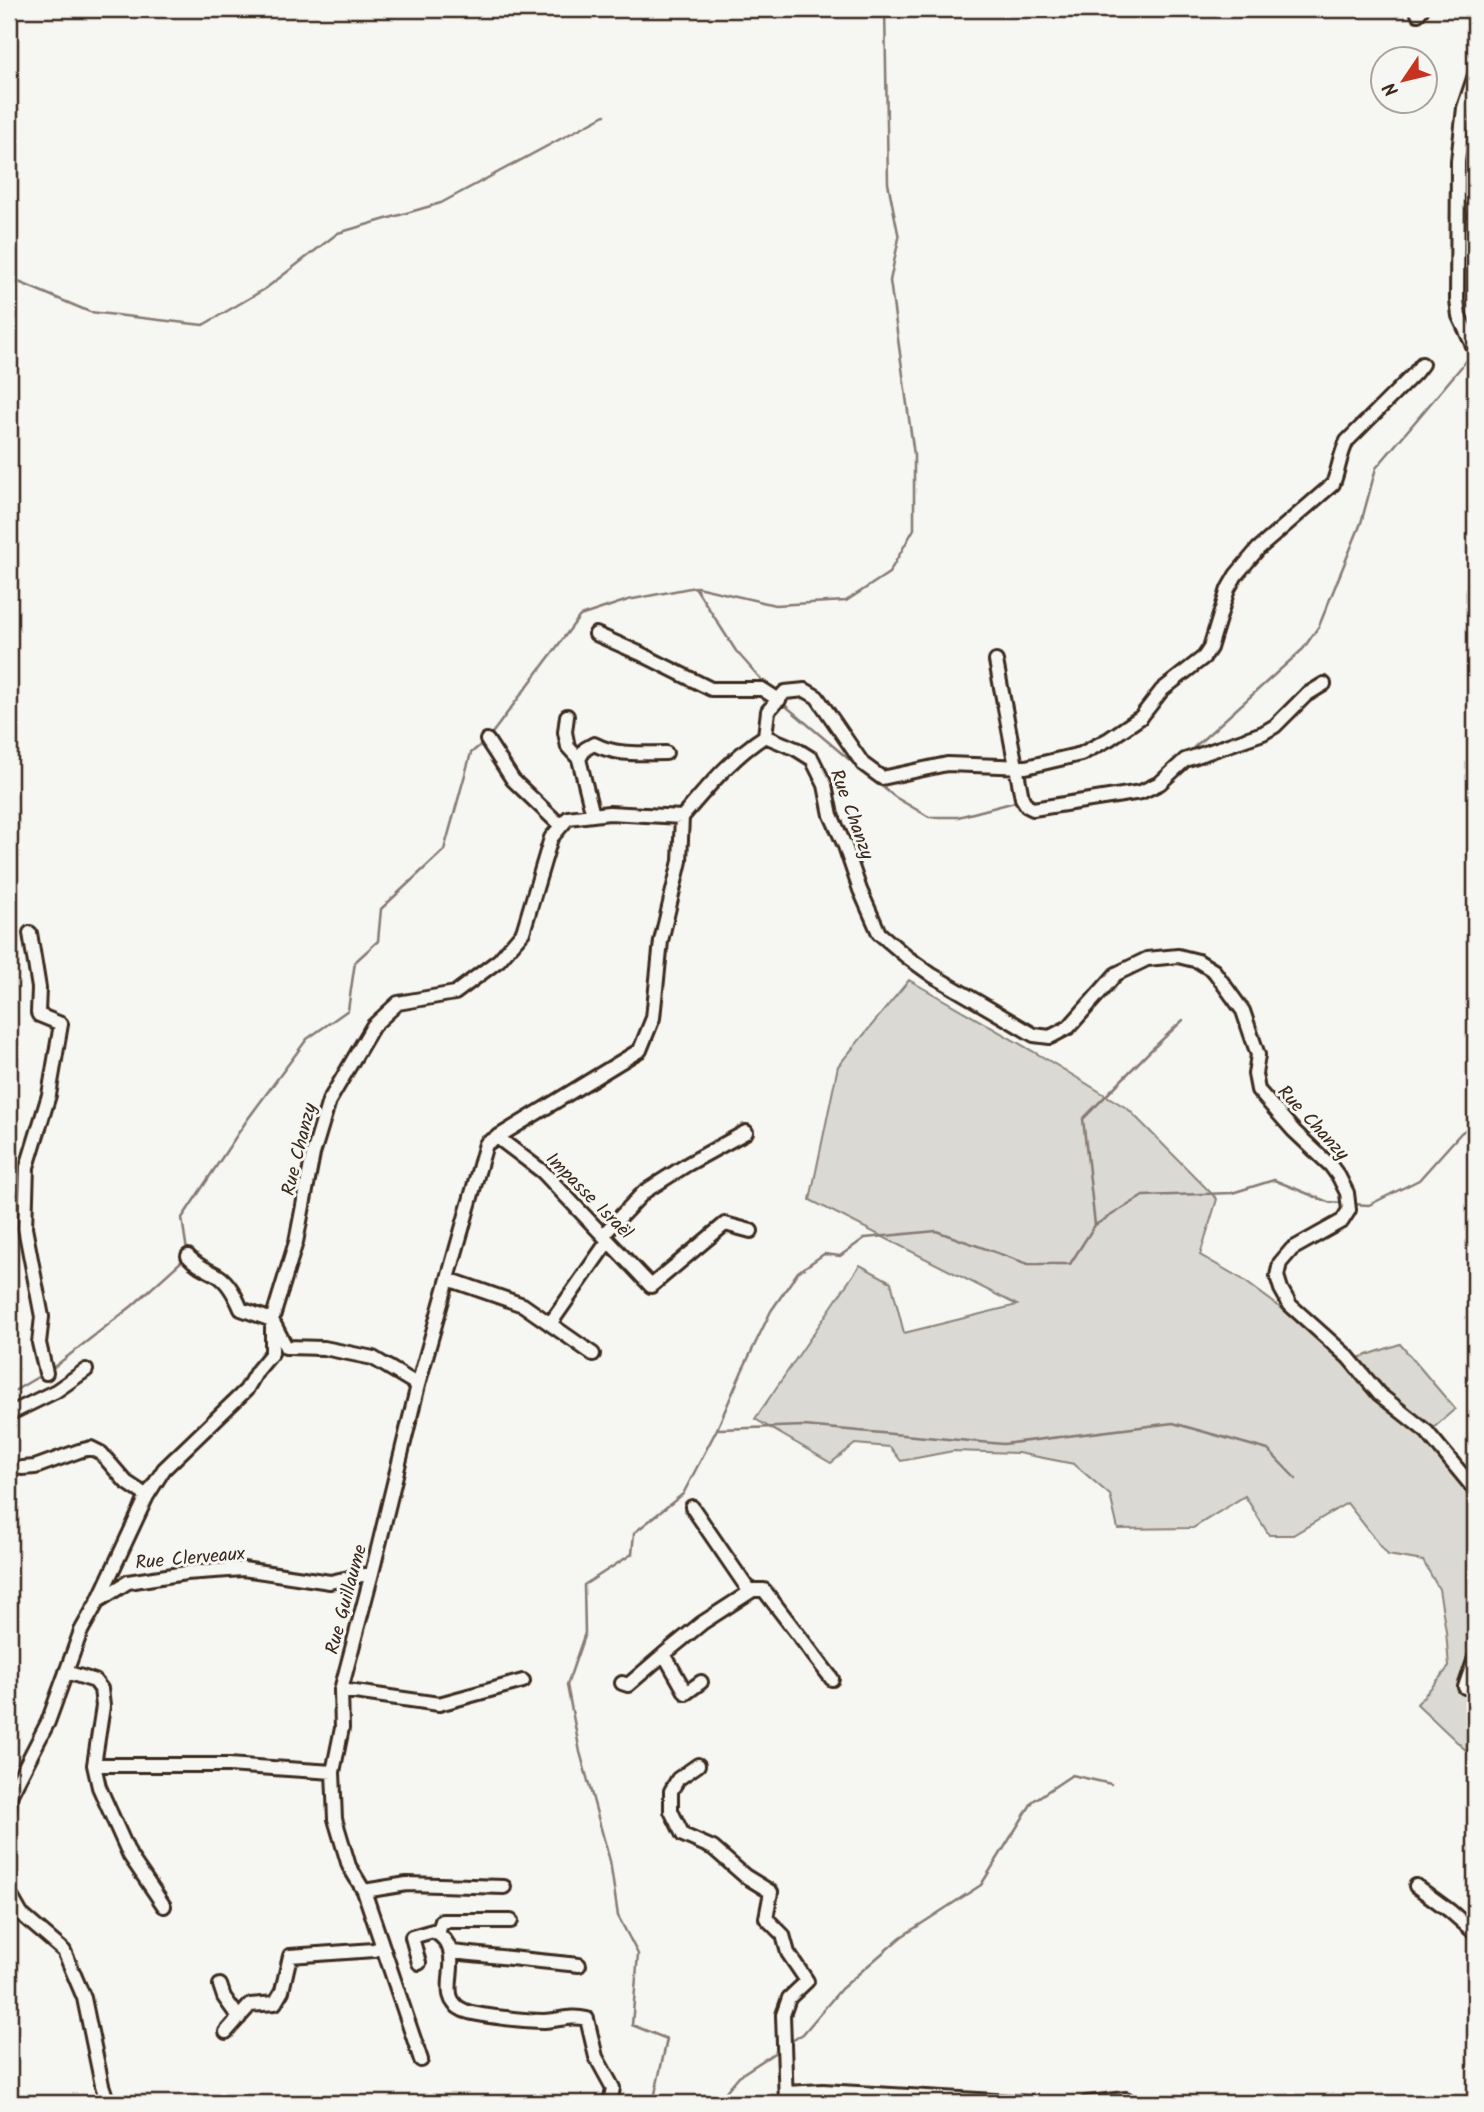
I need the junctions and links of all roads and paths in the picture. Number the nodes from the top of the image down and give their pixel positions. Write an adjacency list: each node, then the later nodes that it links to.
1 (1475, 75): 2 (street)
2 (1475, 350)
3 (1422, 364): 13 (street)
4 (596, 634): 7 (street)
5 (996, 662): 13 (street)
6 (1324, 684): 13 (street)
7 (779, 699): 9 (street); 13 (street)
8 (567, 716): 12 (street)
9 (765, 736): 15 (street); 32 (street, Rue Chanzy)
10 (487, 740): 16 (street)
11 (666, 753): 12 (street)
12 (579, 759): 14 (street)
13 (1016, 766)
14 (593, 815): 15 (street); 16 (street)
15 (682, 817): 19 (street)
16 (561, 826): 24 (street, Rue Chanzy)
17 (30, 933): 28 (street)
18 (746, 1132): 21 (street)
19 (491, 1140): 21 (street, Impasse Israël); 23 (street, Rue Guillaume)
20 (751, 1231): 21 (street, Impasse Israël)
21 (605, 1238): 25 (street)
22 (188, 1256): 24 (street)
23 (448, 1279): 25 (street); 29 (street, Rue Guillaume)
24 (272, 1320): 29 (street); 33 (street, Rue Chanzy)
25 (550, 1324): 26 (street)
26 (593, 1354)
27 (86, 1370): 30 (street)
28 (46, 1373)
29 (418, 1385): 35 (street, Rue Guillaume)
30 (9, 1414)
31 (22, 1468): 33 (street)
32 (1475, 1490)
33 (148, 1496): 37 (street, Rue Chanzy)
34 (692, 1507): 36 (street)
35 (372, 1573): 37 (street, Rue Clerveaux); 46 (street, Rue Guillaume)
36 (750, 1592): 38 (street); 41 (street)
37 (98, 1601): 40 (street, Rue Chanzy)
38 (664, 1654): 43 (street); 44 (street)
39 (1475, 1658): 45 (street)
40 (66, 1672): 47 (street); 50 (street, Rue Chanzy)
41 (832, 1679)
42 (523, 1681): 46 (street)
43 (701, 1682)
44 (622, 1683)
45 (1465, 1687)
46 (341, 1690): 49 (street, Rue Guillaume)
47 (94, 1765): 49 (street); 55 (street)
48 (698, 1765): 68 (street)
49 (333, 1772): 53 (street, Rue Guillaume)
50 (9, 1810)
51 (1416, 1886): 58 (street)
52 (504, 1887): 53 (street)
53 (364, 1891): 60 (street, Rue Guillaume)
54 (9, 1893): 56 (street)
55 (164, 1906)
56 (15, 1913): 69 (street)
57 (511, 1921): 59 (street)
58 (1475, 1933)
59 (438, 1934): 61 (street); 62 (street)
60 (383, 1947): 65 (street); 67 (street, Rue Guillaume)
61 (452, 1952): 63 (street); 70 (street)
62 (419, 1963)
63 (579, 1965)
64 (220, 1985): 65 (street)
65 (239, 2018): 66 (street)
66 (226, 2032)
67 (421, 2060)
68 (786, 2098): 71 (street)
69 (108, 2103)
70 (610, 2103)
71 (1001, 2103): 72 (street)
72 (1028, 2103)
73 (1087, 2103): 74 (street)
74 (1132, 2103)

